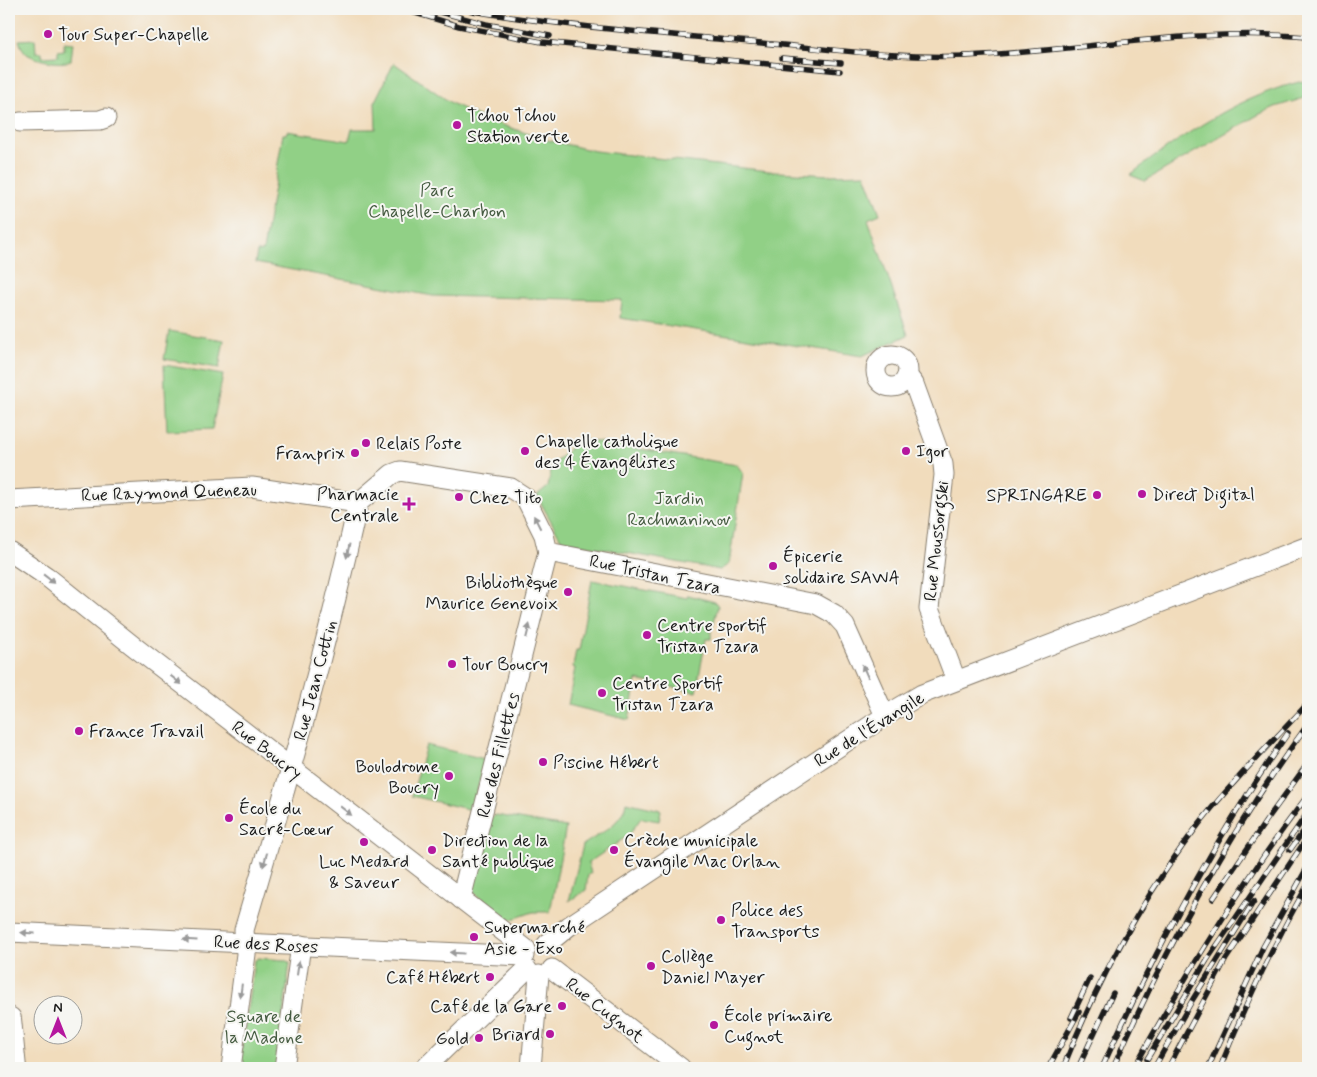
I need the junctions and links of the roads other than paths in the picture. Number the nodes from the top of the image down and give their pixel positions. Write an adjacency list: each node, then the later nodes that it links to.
1 (106, 118): 2 (street)
2 (20, 122)
3 (907, 375): 9 (street, Rue Moussorgski)
4 (9, 500): 5 (street, Rue Raymond Queneau)
5 (358, 503): 8 (street, one-way to 5); 11 (street, Rue Jean Cottin, one-way to 11)
6 (1308, 546): 9 (street, Rue de l'Évangile)
7 (9, 551): 11 (street, Rue Boucry, one-way to 11)
8 (548, 552): 10 (street, Rue Tristan Tzara, one-way to 8); 12 (street, Rue des Fillettes, one-way to 8)
9 (956, 680): 10 (street, Rue de l'Évangile)
10 (885, 716): 15 (street, Rue de l'Évangile)
11 (292, 769): 12 (street, Rue Boucry, one-way to 12); 14 (street, Rue Jean Cottin, one-way to 14)
12 (461, 899): 17 (street, Rue Boucry)
13 (9, 932): 14 (street, Rue des Roses, one-way to 13)
14 (246, 943): 16 (street, Rue des Roses); 20 (street, Rue Jean Cottin, one-way to 20)
15 (547, 944): 17 (street); 17 (street)
16 (301, 945): 17 (street, Rue des Roses, one-way to 16); 21 (street, one-way to 16)
17 (534, 964): 22 (street); 23 (street); 24 (street, Rue Cugnot)
18 (9, 1018): 19 (main road)
19 (12, 1063)
20 (231, 1068)
21 (284, 1068)
22 (425, 1068)
23 (532, 1068)
24 (681, 1068)

